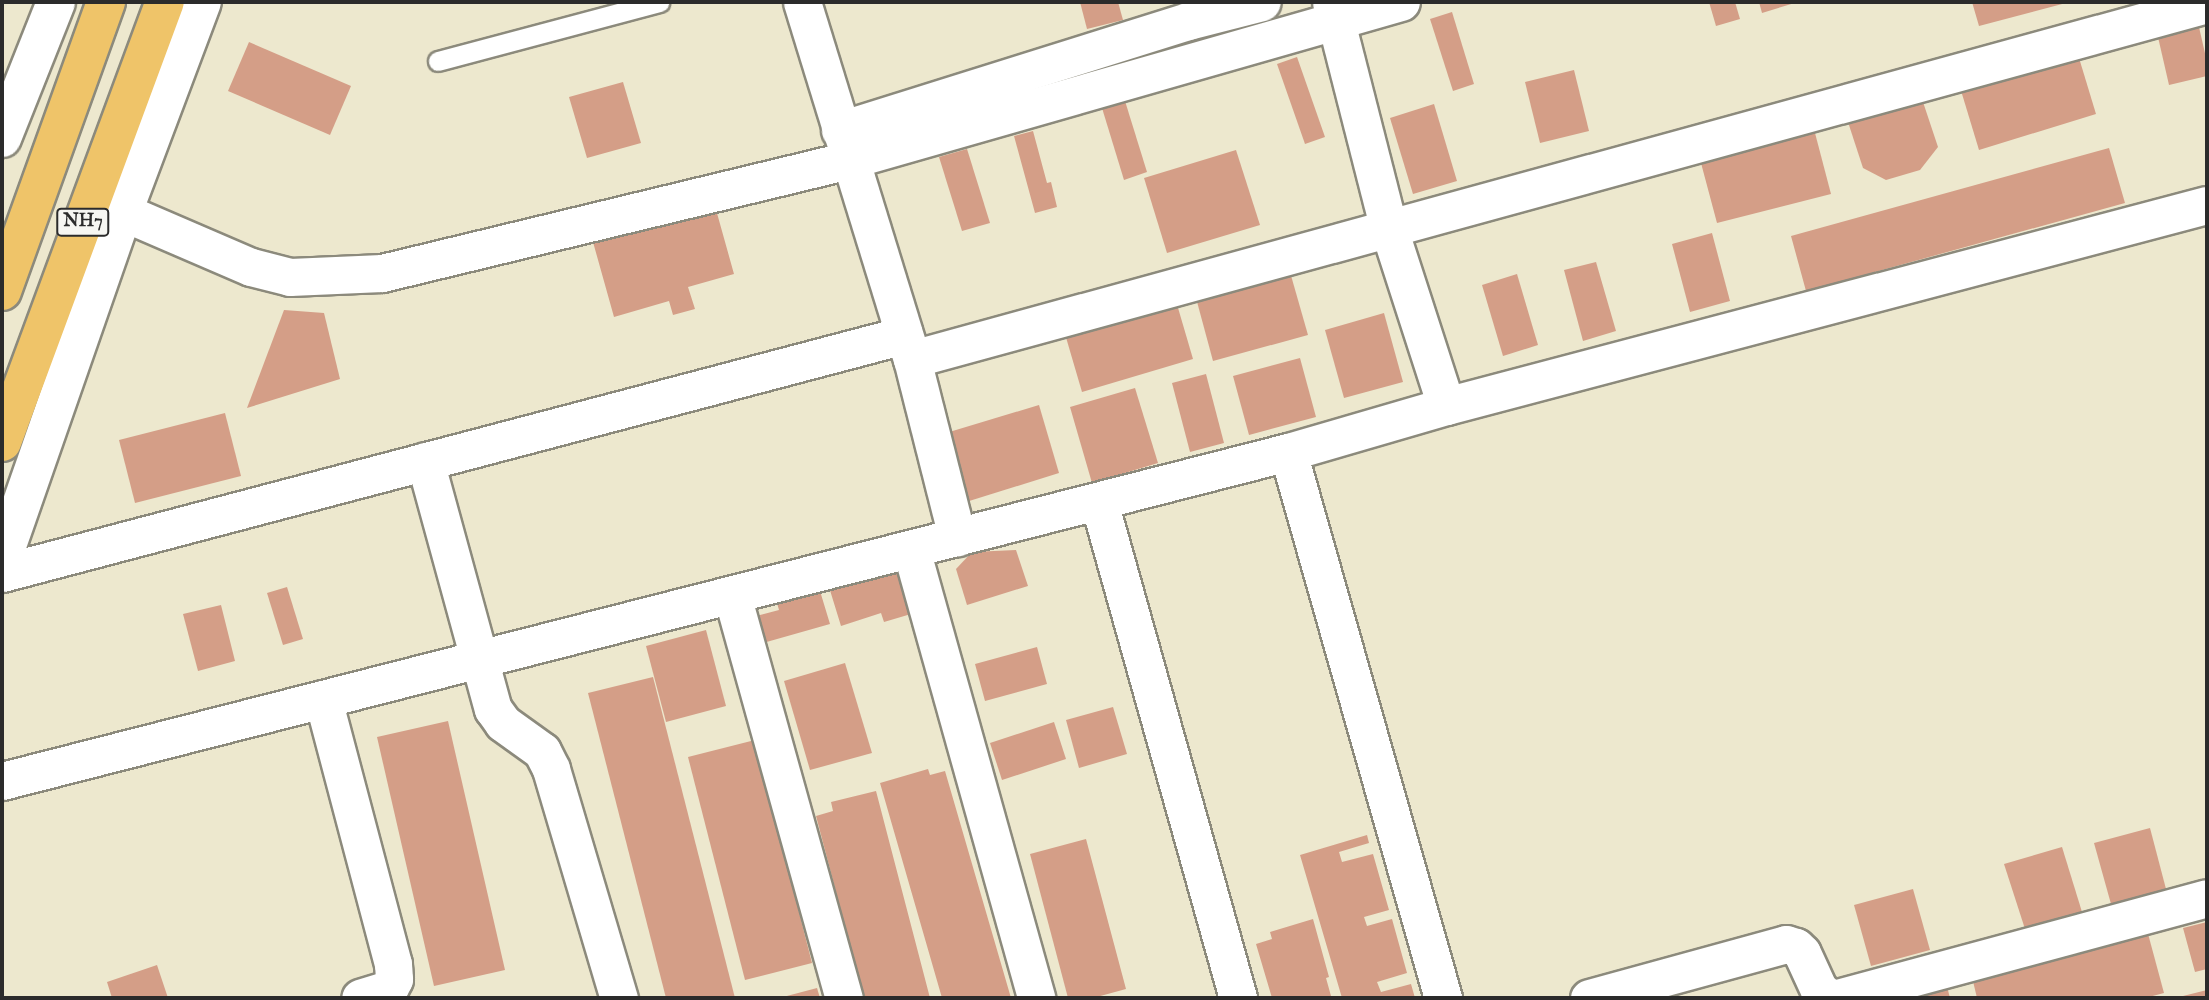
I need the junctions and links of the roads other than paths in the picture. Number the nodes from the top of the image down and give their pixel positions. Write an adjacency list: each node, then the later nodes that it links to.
1 (56, 2): 12 (street)
2 (106, 2): 17 (highway, NH7)
3 (164, 2): 20 (highway, NH7)
4 (202, 2): 15 (street)
5 (659, 2): 11 (lane)
6 (802, 2): 13 (street)
7 (1262, 2): 13 (street)
8 (1401, 2): 10 (street)
9 (2207, 4): 16 (street)
10 (1334, 10): 13 (street); 16 (street)
11 (438, 61)
12 (2, 138)
13 (844, 145): 15 (street); 18 (street)
14 (2207, 205): 19 (street)
15 (123, 212): 26 (street)
16 (1389, 229): 18 (street); 19 (street)
17 (2, 291)
18 (908, 347): 22 (street); 24 (street)
19 (1446, 406): 21 (street)
20 (2, 442)
21 (1288, 452): 23 (street); 39 (street)
22 (425, 461): 27 (street); 29 (street)
23 (1099, 502): 24 (street); 38 (street)
24 (957, 537): 25 (street)
25 (911, 549): 28 (street); 37 (street)
26 (2, 560)
27 (2, 573)
28 (732, 594): 29 (street); 36 (street)
29 (478, 660): 30 (street); 35 (street)
30 (323, 699): 31 (street); 34 (street)
31 (2, 781)
32 (2207, 898): 42 (street)
33 (1691, 984): 40 (street); 41 (street)
34 (360, 998)
35 (619, 998)
36 (844, 998)
37 (1036, 998)
38 (1238, 998)
39 (1443, 998)
40 (1588, 998)
41 (1830, 998)
42 (1837, 998)

